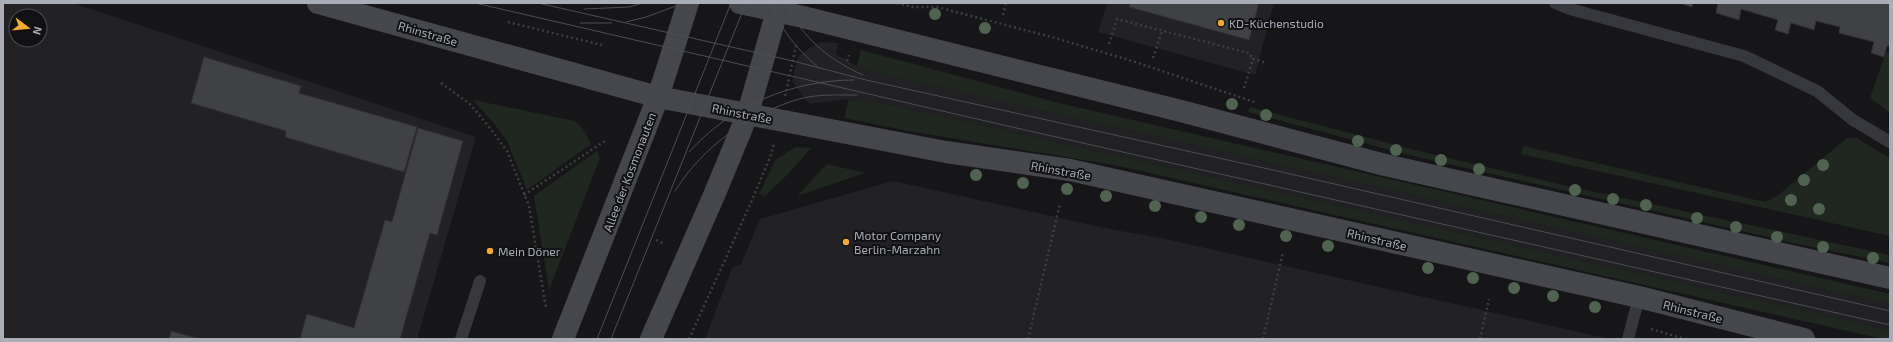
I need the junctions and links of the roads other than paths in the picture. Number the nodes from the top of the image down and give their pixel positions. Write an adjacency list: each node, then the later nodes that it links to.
1 (318, 3): 6 (main road, Rhinstraße)
2 (688, 3): 6 (main road, Allee der Kosmonauten)
3 (740, 3): 5 (main road)
4 (1555, 3): 8 (lane)
5 (778, 11): 7 (main road); 9 (main road)
6 (658, 97): 7 (main road, Rhinstraße); 13 (main road, Allee der Kosmonauten)
7 (748, 113): 11 (main road, Rhinstraße); 14 (main road)
8 (1890, 142)
9 (1890, 278)
10 (480, 281): 12 (lane)
11 (1639, 297): 15 (lane); 16 (main road, Rhinstraße)
12 (461, 339)
13 (563, 339)
14 (651, 339)
15 (1628, 339)
16 (1804, 339)

